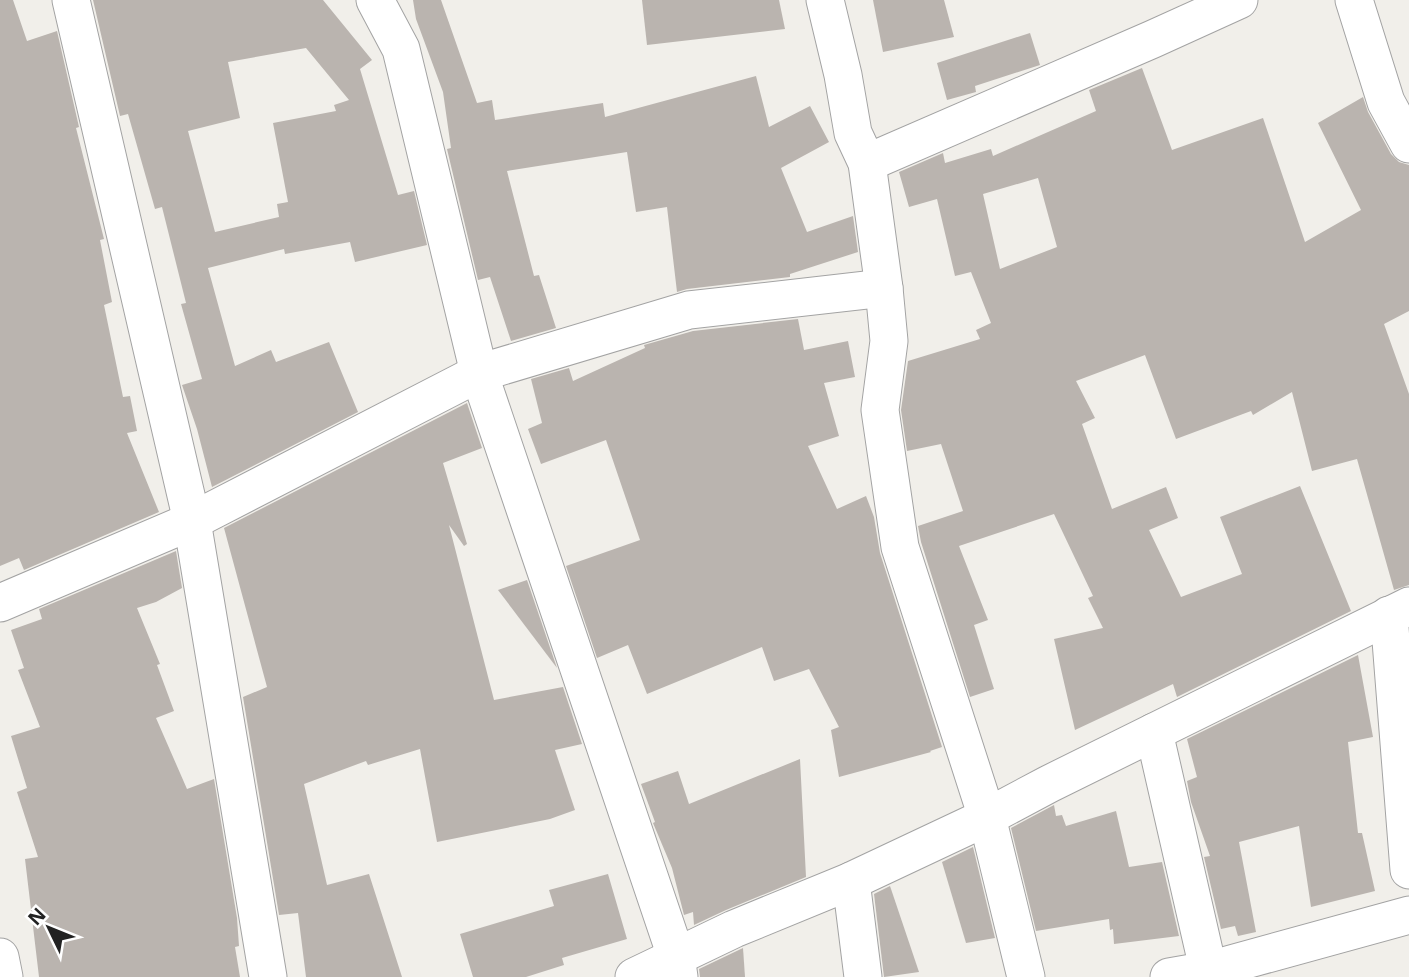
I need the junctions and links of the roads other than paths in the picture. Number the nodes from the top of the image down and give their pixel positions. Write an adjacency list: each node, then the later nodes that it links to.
1 (71, 0): 10 (street)
2 (375, 0): 9 (street)
3 (825, 0): 7 (street)
4 (1238, 0): 7 (street)
5 (1354, 0): 6 (street)
6 (1409, 144)
7 (867, 163): 8 (street)
8 (884, 288): 9 (street); 14 (street)
9 (479, 373): 10 (street); 19 (street)
10 (192, 521): 11 (street); 22 (street)
11 (0, 603)
12 (1399, 610): 13 (street); 15 (street)
13 (1154, 732): 14 (street); 20 (street)
14 (987, 817): 16 (street); 25 (street)
15 (1409, 870)
16 (851, 881): 19 (street); 24 (street)
17 (1409, 915): 20 (street)
18 (0, 957): 21 (street)
19 (677, 967): 23 (street)
20 (1209, 974): 26 (street)
21 (4, 977)
22 (268, 977)
23 (634, 977)
24 (863, 977)
25 (1026, 977)
26 (1168, 977)

